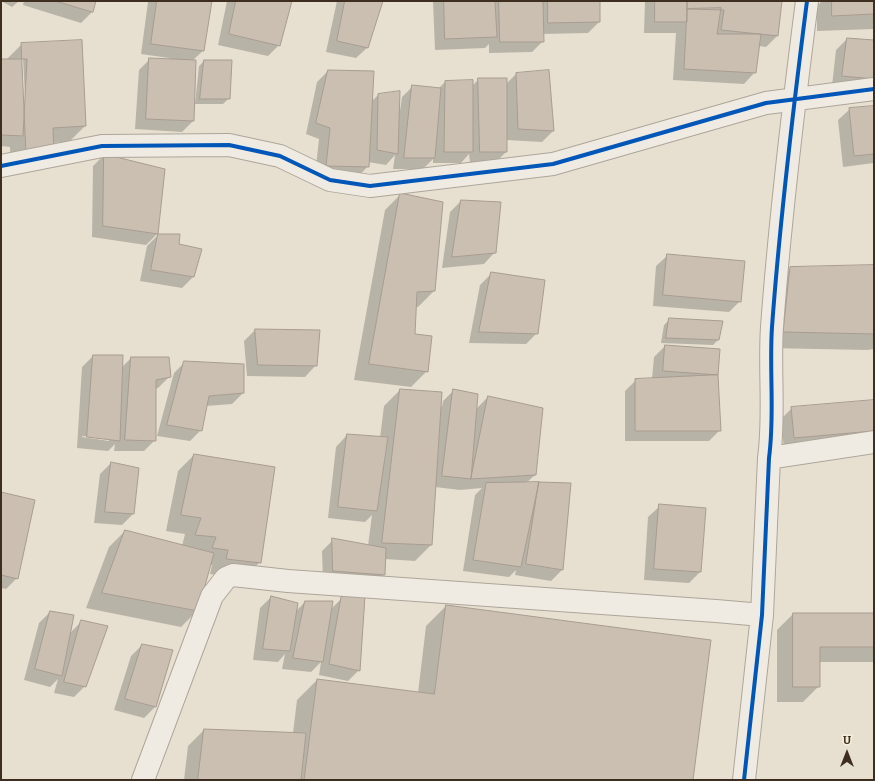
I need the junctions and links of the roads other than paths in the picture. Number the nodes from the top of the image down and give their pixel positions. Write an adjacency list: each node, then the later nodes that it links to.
1 (807, 1): 3 (street)
2 (874, 89): 3 (street)
3 (794, 100): 4 (street); 6 (street)
4 (1, 166)
5 (874, 442): 6 (street)
6 (769, 458): 7 (street)
7 (751, 615): 8 (street); 9 (street)
8 (143, 780)
9 (744, 780)

